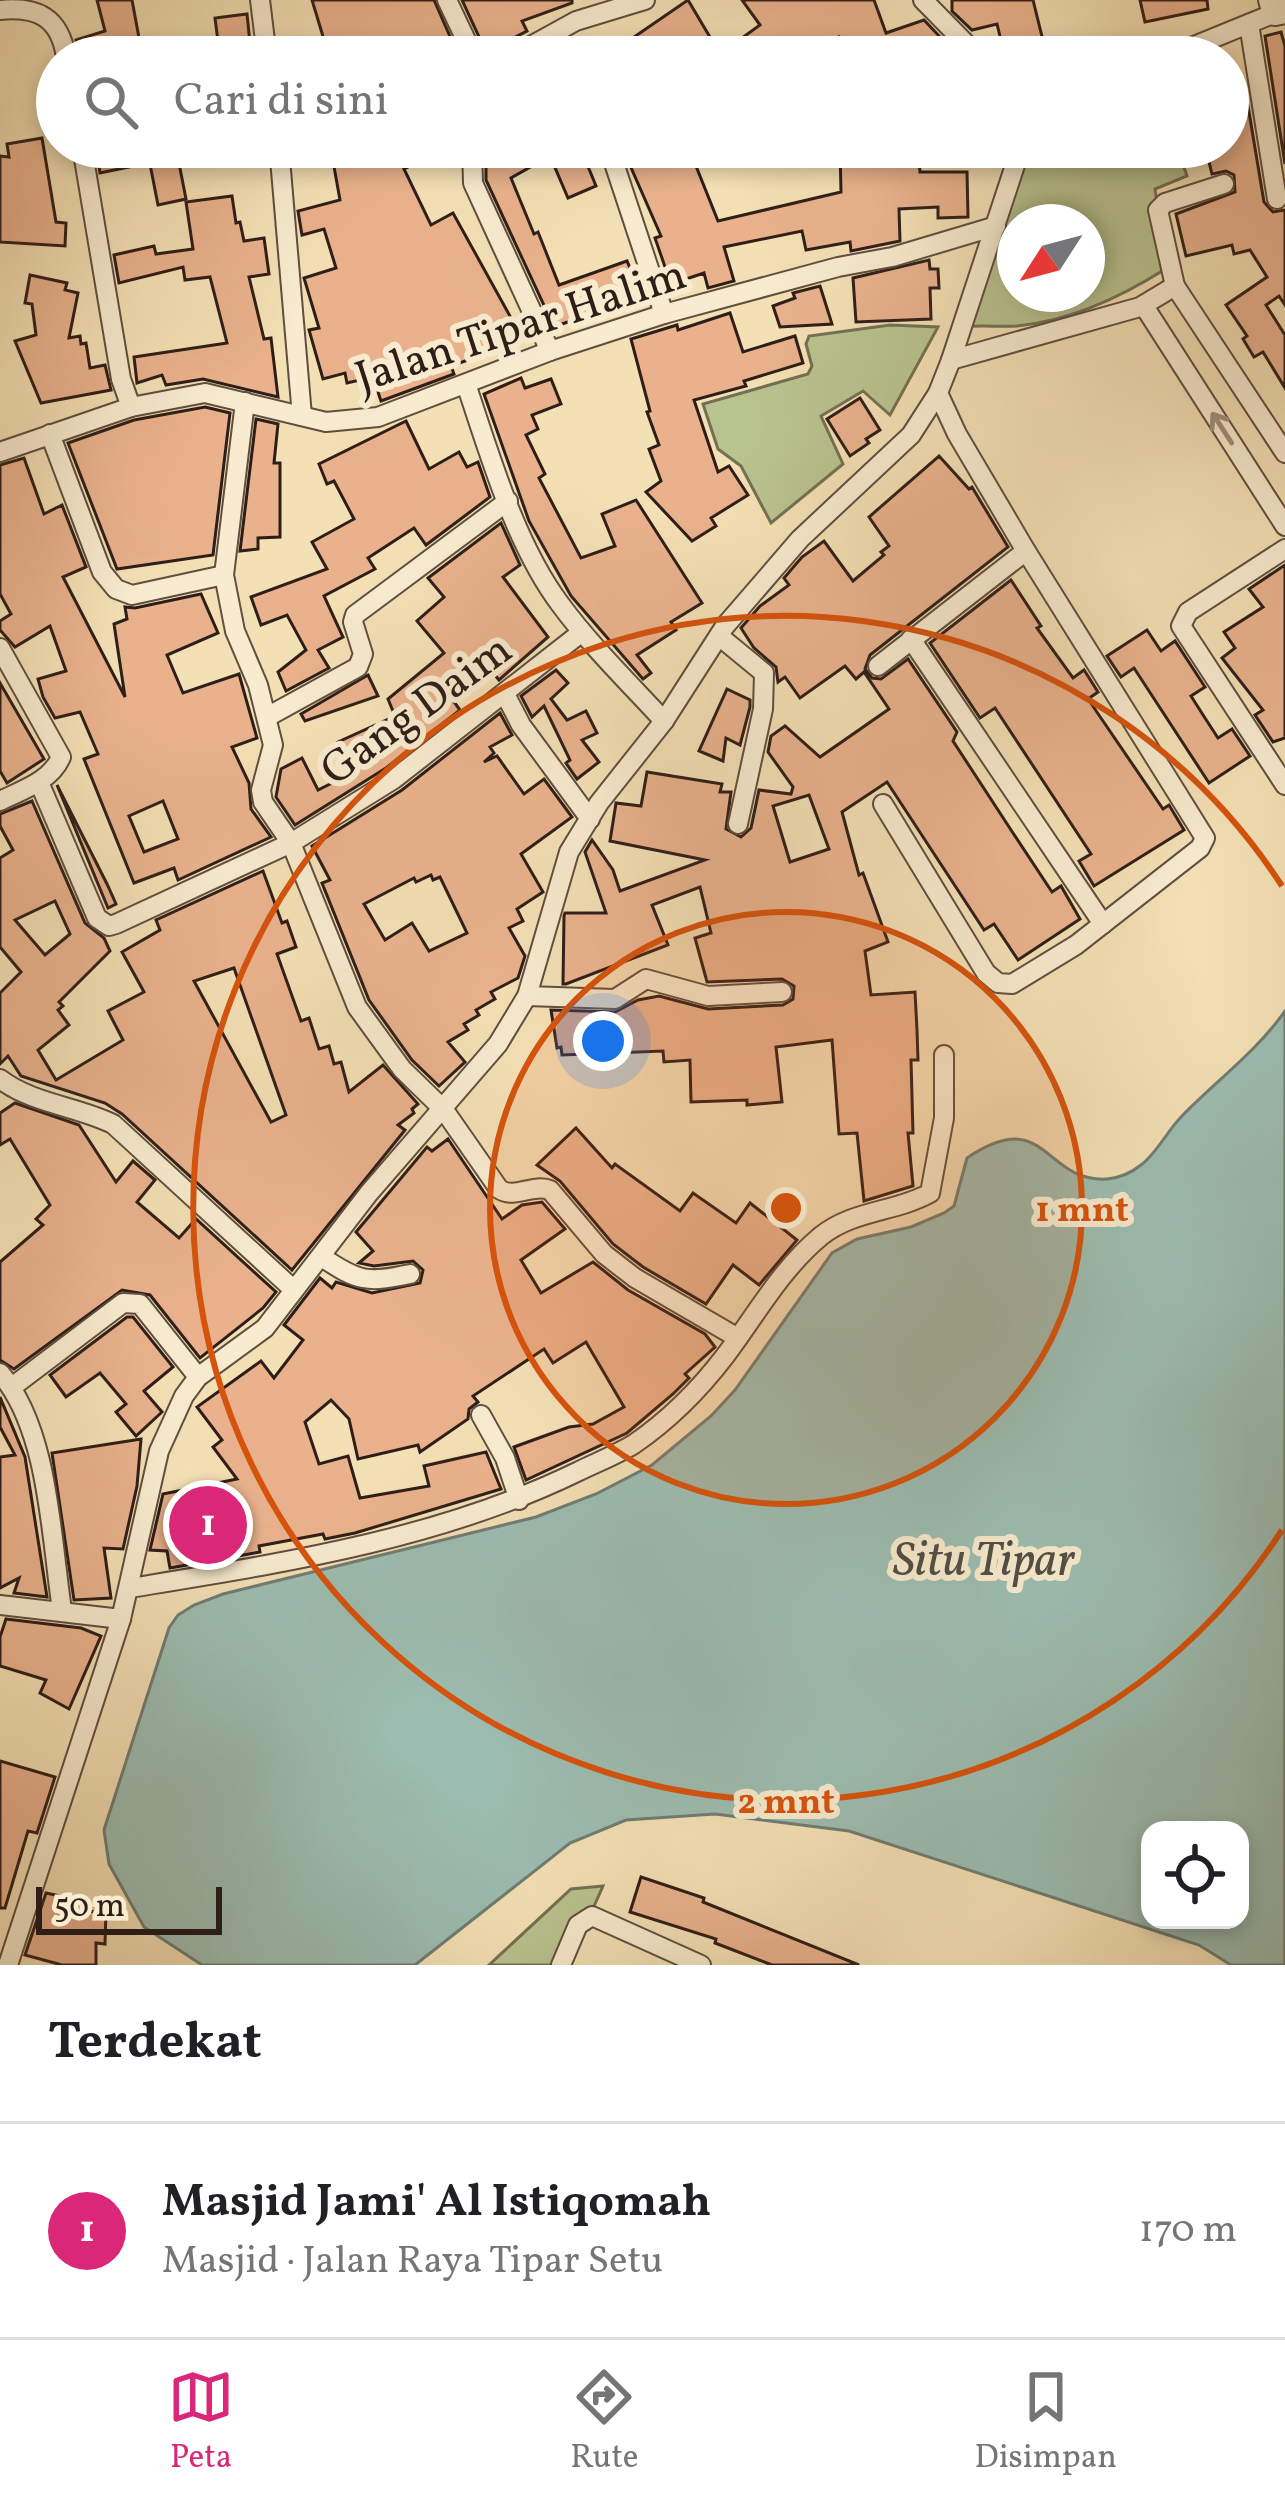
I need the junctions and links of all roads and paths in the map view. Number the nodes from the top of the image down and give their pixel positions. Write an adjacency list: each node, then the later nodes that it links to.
1 (260, 0): 10 (street)
2 (447, 0): 11 (street)
3 (645, 0): 12 (street)
4 (923, 0): 13 (street)
5 (47, 7): 7 (street); 9 (street)
6 (1277, 8): 8 (street)
7 (0, 10)
8 (1249, 24): 14 (street); 21 (street)
9 (59, 36)
10 (264, 36)
11 (464, 36)
12 (550, 36)
13 (958, 36)
14 (1219, 36)
15 (86, 168): 31 (street)
16 (281, 168): 32 (street)
17 (473, 168): 26 (street)
18 (616, 168): 25 (street)
19 (1014, 168): 22 (street)
20 (1224, 184): 23 (street)
21 (1276, 200)
22 (996, 226): 25 (street, Jalan Tipar Halim); 27 (street)
23 (1175, 286): 24 (street); 35 (street)
24 (1144, 306): 27 (street); 37 (street, one-way to 24)
25 (664, 314): 26 (street, Jalan Tipar Halim)
26 (550, 351): 28 (street, Jalan Tipar Halim)
27 (951, 360): 29 (street)
28 (466, 384): 32 (street, Jalan Tipar Halim); 36 (street)
29 (938, 393): 39 (street); 42 (street)
30 (245, 402): 31 (street, Jalan Tipar Halim); 32 (street, Jalan Tipar Halim); 40 (street)
31 (131, 407): 33 (street, Jalan Tipar Halim)
32 (302, 416)
33 (50, 434): 34 (street, Jalan Tipar Halim); 40 (street)
34 (0, 452)
35 (1285, 453)
36 (508, 501): 41 (street); 47 (street)
37 (1285, 526)
38 (1285, 548): 50 (street)
39 (1026, 550): 43 (street); 56 (street)
40 (224, 574): 47 (street)
41 (581, 632): 46 (street, Gang Daim); 48 (street)
42 (719, 636): 48 (street); 54 (street)
43 (911, 639): 45 (street); 56 (street)
44 (0, 648): 49 (street)
45 (878, 666)
46 (505, 694): 53 (street); 55 (street, Gang Daim)
47 (266, 717): 55 (street)
48 (664, 721): 53 (street)
49 (39, 782): 51 (street); 55 (street, Gang Daim)
50 (1285, 785)
51 (0, 800)
52 (883, 804): 56 (street)
53 (590, 819): 58 (street)
54 (738, 824)
55 (291, 843): 61 (street)
56 (1103, 924)
57 (782, 992): 58 (street)
58 (527, 996): 61 (street)
59 (944, 1055): 65 (street)
60 (0, 1079): 64 (street)
61 (444, 1110): 62 (street); 65 (street)
62 (322, 1257): 63 (street); 64 (street)
63 (410, 1274)
64 (294, 1291): 66 (street)
65 (738, 1338): 69 (street)
66 (198, 1377): 67 (street); 70 (street)
67 (6, 1380): 72 (street)
68 (482, 1415): 69 (street)
69 (519, 1499): 70 (street)
70 (130, 1588): 73 (street)
71 (0, 1605): 72 (street)
72 (62, 1610): 73 (street)
73 (122, 1619): 74 (street)
74 (8, 1965)
75 (561, 1965): 76 (street)
76 (701, 1965)

